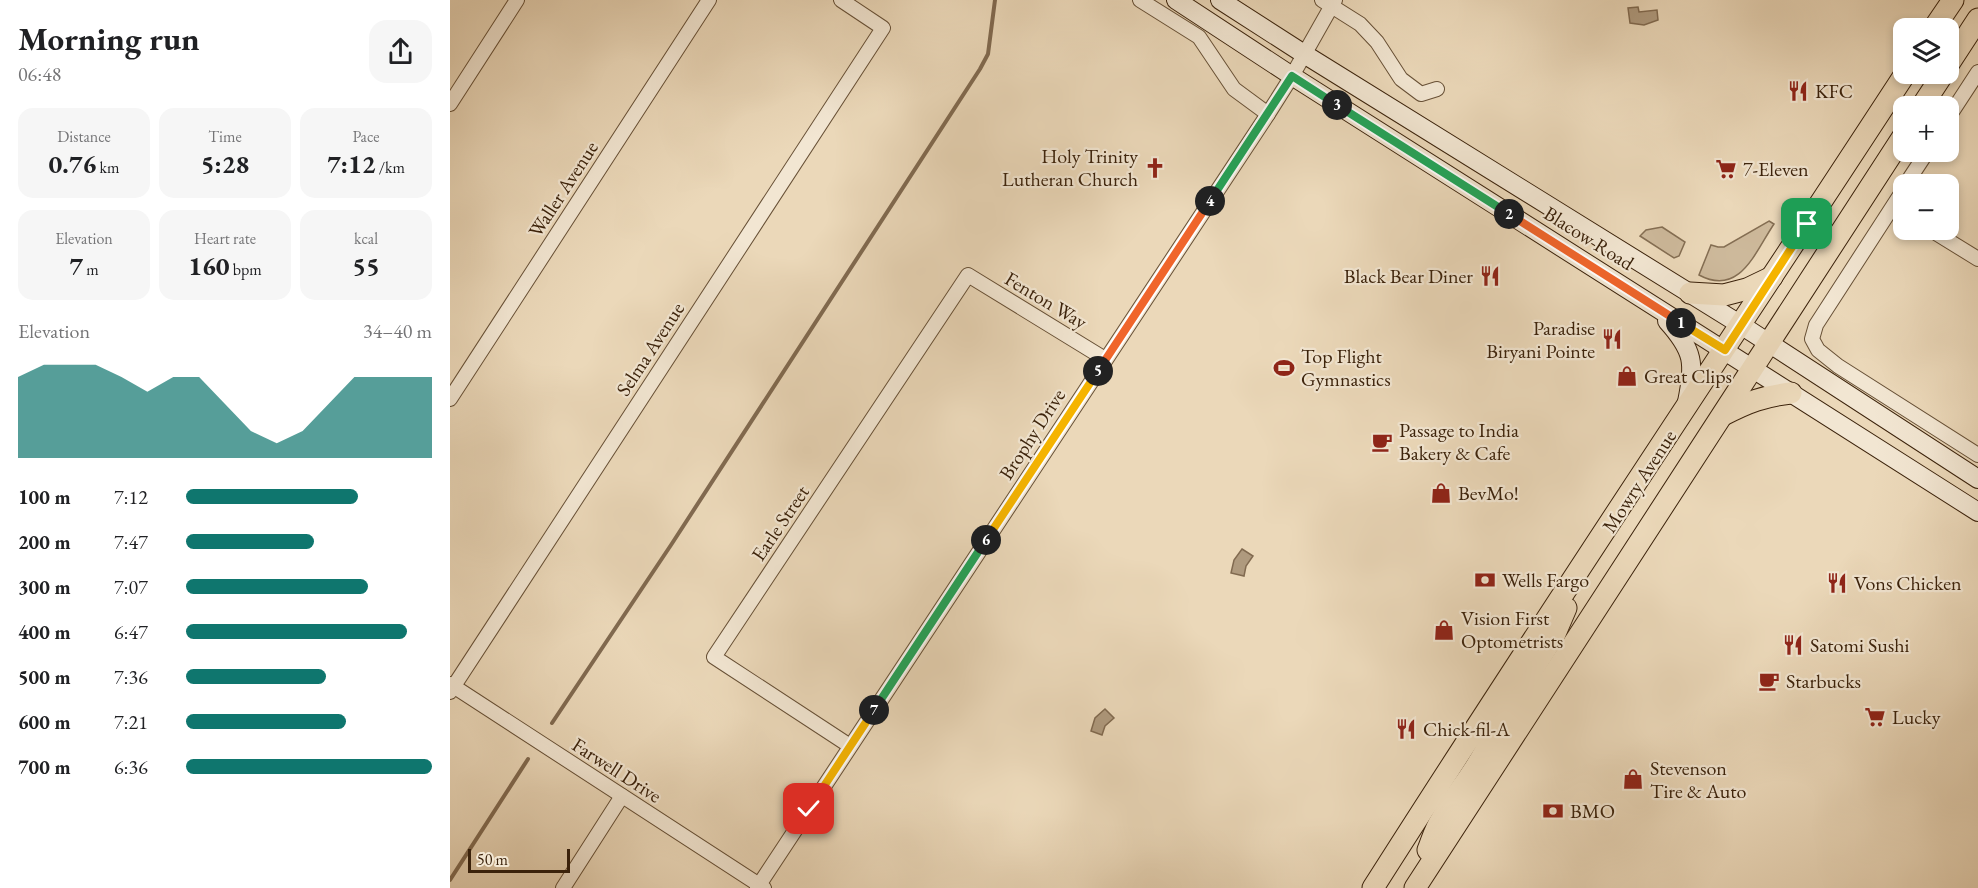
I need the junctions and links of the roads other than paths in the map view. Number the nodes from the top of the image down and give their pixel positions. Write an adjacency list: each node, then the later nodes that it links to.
1 (517, 0): 18 (street)
2 (709, 0): 34 (street, Waller Avenue)
3 (841, 0): 41 (street, Selma Avenue)
4 (1140, 0): 19 (street)
5 (1176, 0): 14 (main road, Blacow Road)
6 (1220, 0): 12 (main road, Blacow Road)
7 (1953, 0): 9 (main road)
8 (1330, 2): 12 (street, Brophy Drive); 16 (street)
9 (1941, 18)
10 (1978, 19): 11 (main road)
11 (1959, 48)
12 (1304, 54): 14 (street, Brophy Drive); 26 (main road, Blacow Road)
13 (1978, 72): 17 (street)
14 (1292, 76): 19 (street, Brophy Drive); 27 (main road, Blacow Road)
15 (1898, 84): 25 (main road, Mowry Avenue)
16 (1437, 89)
17 (1959, 101)
18 (450, 104)
19 (1268, 114): 31 (street, Brophy Drive)
20 (1893, 152): 29 (main road, Mowry Avenue)
21 (1893, 216): 37 (street)
22 (1947, 240): 23 (street)
23 (1978, 259)
24 (968, 275): 31 (street, Fenton Way); 44 (street, Earle Street)
25 (1773, 276): 26 (main road); 28 (main road, Mowry Avenue)
26 (1690, 293): 28 (main road, Blacow Road)
27 (1641, 298): 30 (main road, Blacow Road); 35 (main road)
28 (1741, 325): 29 (main road, Blacow Road); 30 (main road, Mowry Avenue)
29 (1770, 343): 32 (main road, Mowry Avenue); 38 (main road, Blacow Road)
30 (1725, 350): 32 (main road, Blacow Road); 35 (main road, Mowry Avenue)
31 (1105, 359): 44 (street, Brophy Drive)
32 (1753, 368): 33 (main road, Blacow Road); 36 (main road, Mowry Avenue)
33 (1791, 393): 36 (main road); 39 (main road, Blacow Road)
34 (450, 399)
35 (1686, 409): 40 (main road, Mowry Avenue)
36 (1723, 415): 43 (main road, Mowry Avenue)
37 (1978, 455)
38 (1978, 479)
39 (1978, 513)
40 (1588, 558): 42 (main road, Mowry Avenue); 43 (main road)
41 (451, 687): 45 (street, Farwell Drive)
42 (1490, 706): 48 (main road, Mowry Avenue); 49 (main road)
43 (1509, 742): 49 (main road, Mowry Avenue)
44 (850, 746): 46 (street, Brophy Drive)
45 (622, 796): 46 (street, Farwell Drive); 47 (street)
46 (760, 887)
47 (563, 888)
48 (1373, 888)
49 (1415, 888)

